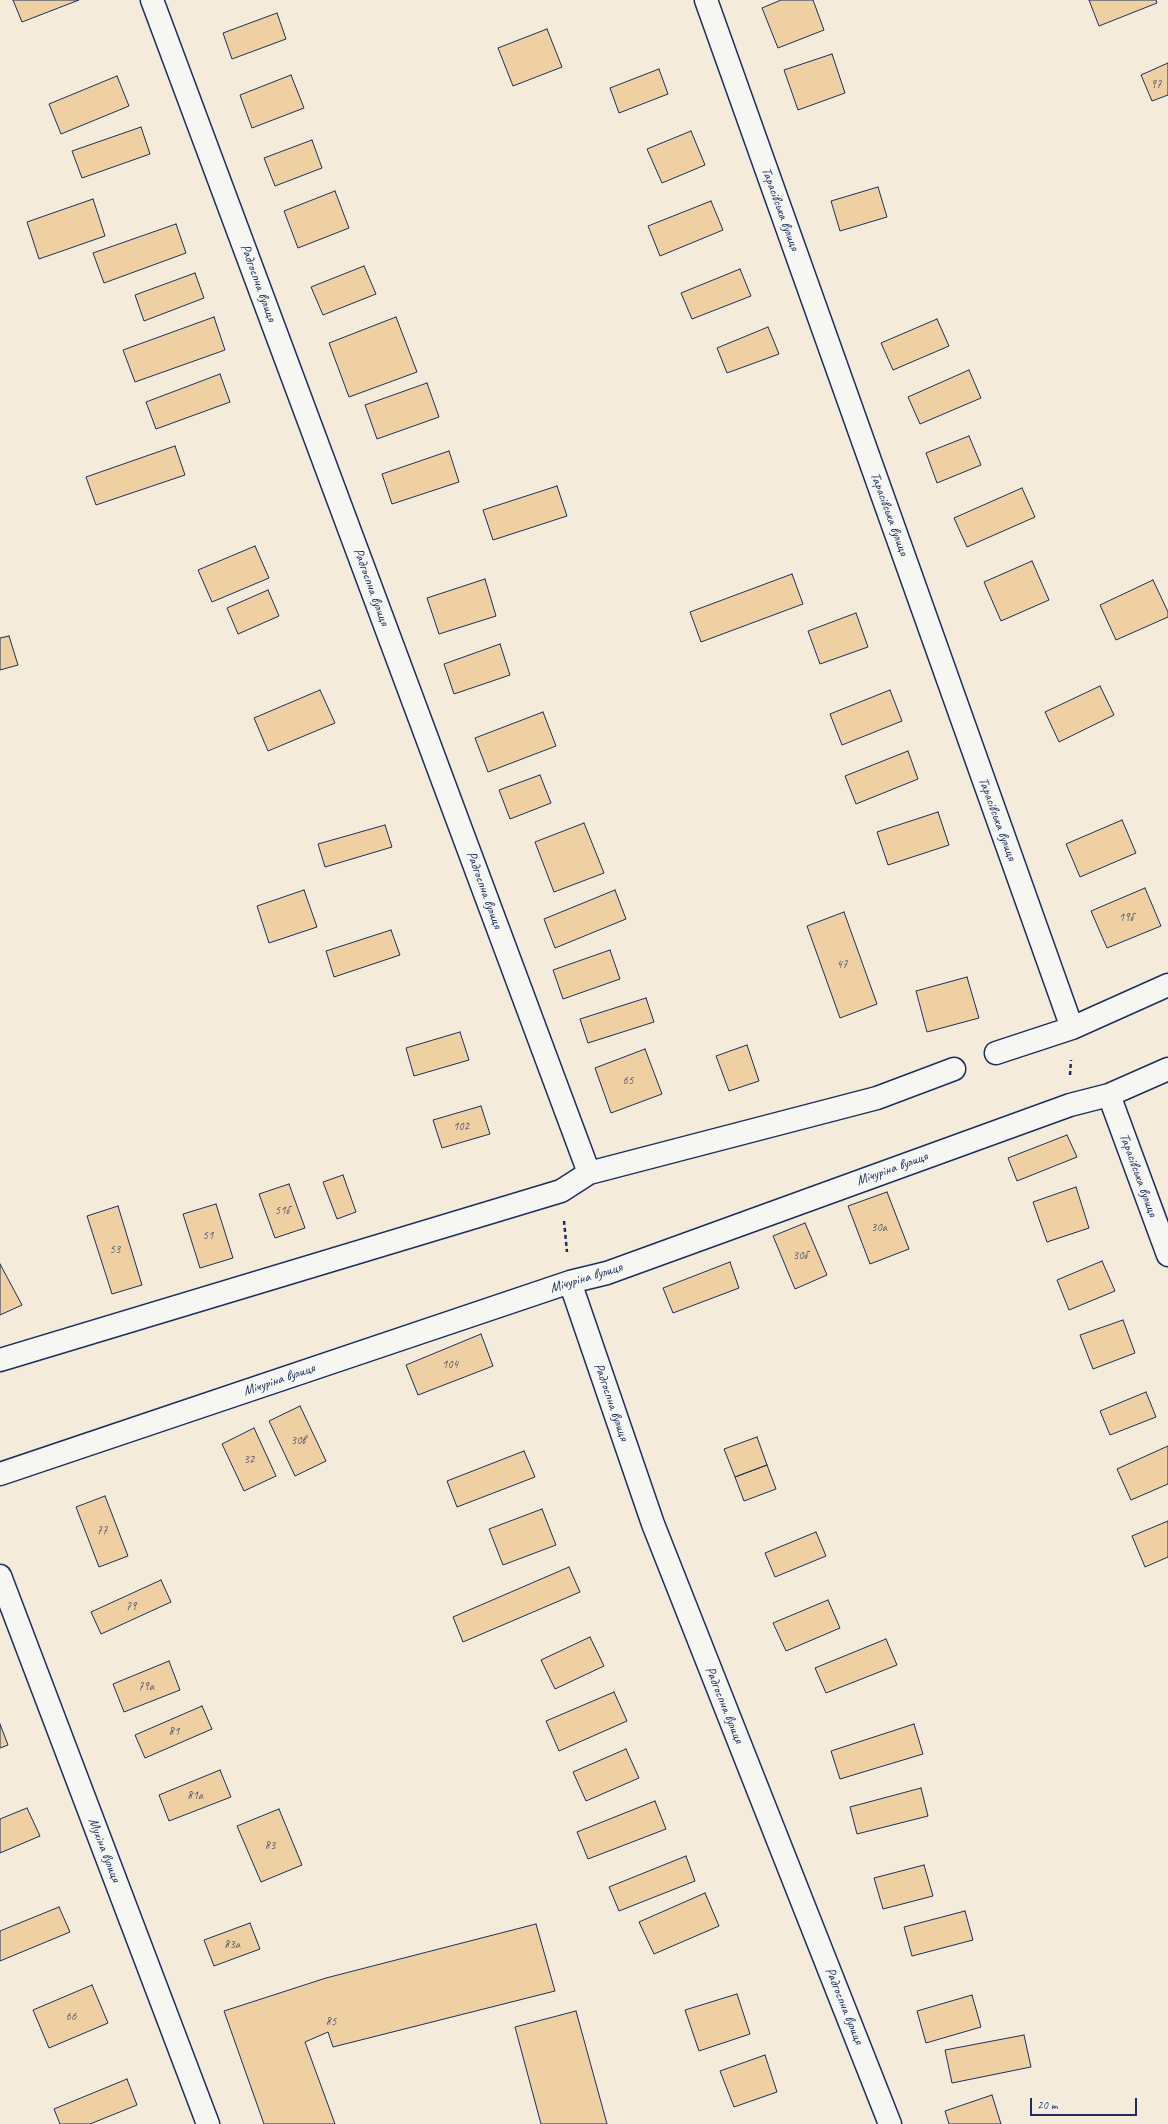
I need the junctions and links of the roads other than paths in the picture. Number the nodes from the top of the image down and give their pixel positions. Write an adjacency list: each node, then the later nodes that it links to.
1 (152, 0): 9 (street, Радгоспна вулиця)
2 (706, 0): 4 (street, Тарасівська вулиця)
3 (1168, 985): 4 (street)
4 (1072, 1028): 5 (street)
5 (996, 1053)
6 (954, 1069): 9 (street)
7 (1168, 1069): 8 (street, Мічуріна вулиця)
8 (1109, 1095): 10 (street, Тарасівська вулиця); 11 (street, Мічуріна вулиця)
9 (589, 1173): 12 (street)
10 (1168, 1255)
11 (570, 1282): 13 (street, Мічуріна вулиця); 16 (street, Радгоспна вулиця)
12 (0, 1360)
13 (0, 1474)
14 (0, 1576): 15 (street, Мухіна вулиця)
15 (208, 2124)
16 (890, 2124)

